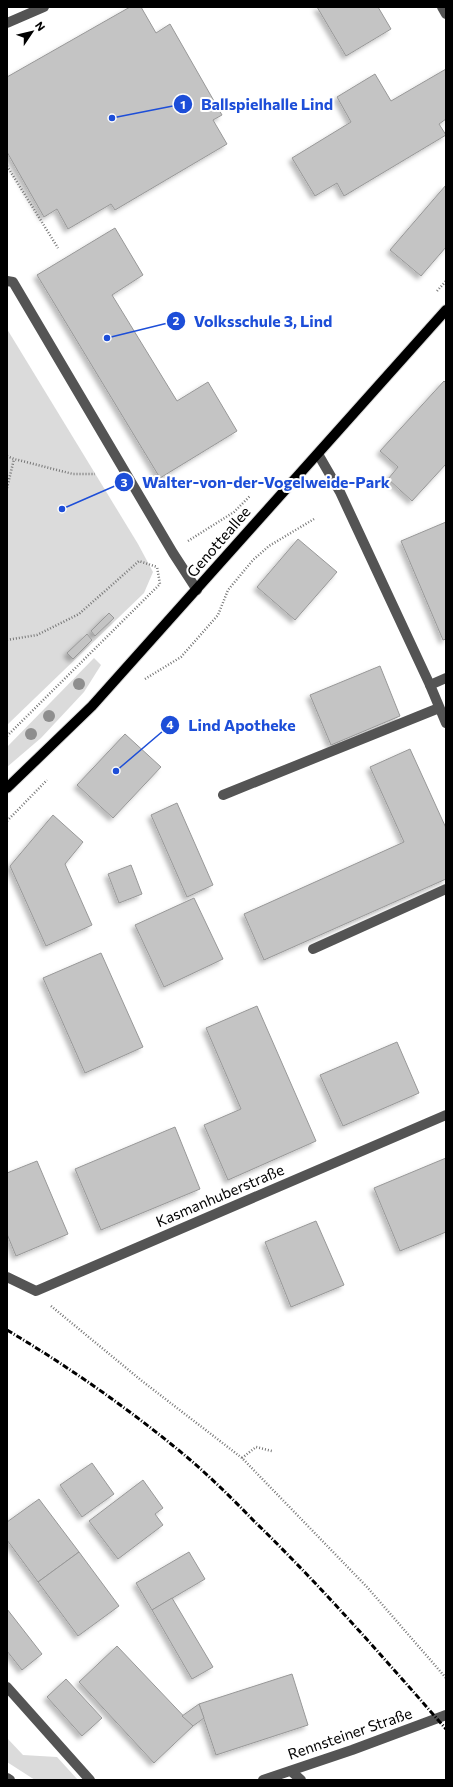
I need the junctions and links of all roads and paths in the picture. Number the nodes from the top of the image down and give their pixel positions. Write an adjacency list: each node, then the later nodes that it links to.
1 (44, 7): 4 (street)
2 (442, 7): 3 (street)
3 (446, 14)
4 (7, 24)
5 (7, 166): 6 (path)
6 (58, 248)
7 (7, 281): 15 (street)
8 (446, 310): 9 (main road, Genotteallee)
9 (318, 454): 15 (main road, Genotteallee); 19 (street)
10 (7, 456): 11 (path)
11 (14, 459): 12 (path); 13 (path)
12 (96, 474)
13 (7, 488)
14 (314, 519): 18 (path)
15 (198, 590): 24 (main road, Genotteallee)
16 (7, 640): 22 (path)
17 (446, 678): 19 (street)
18 (144, 679)
19 (430, 685): 20 (street)
20 (439, 708): 21 (street); 25 (street)
21 (446, 723)
22 (7, 736)
23 (50, 777): 26 (path)
24 (7, 788)
25 (224, 795)
26 (7, 821)
27 (446, 889): 28 (street)
28 (313, 949)
29 (446, 1116): 31 (street, Kasmanhuberstraße)
30 (7, 1277): 31 (street)
31 (36, 1291): 33 (path)
32 (272, 1451): 33 (path)
33 (242, 1458): 34 (path)
34 (446, 1678)
35 (7, 1687): 40 (street)
36 (446, 1715): 37 (street, Rennsteiner Straße)
37 (291, 1771): 41 (street, Rennsteiner Straße); 42 (street)
38 (7, 1778): 39 (street)
39 (10, 1780)
40 (90, 1780)
41 (263, 1780)
42 (301, 1780)

